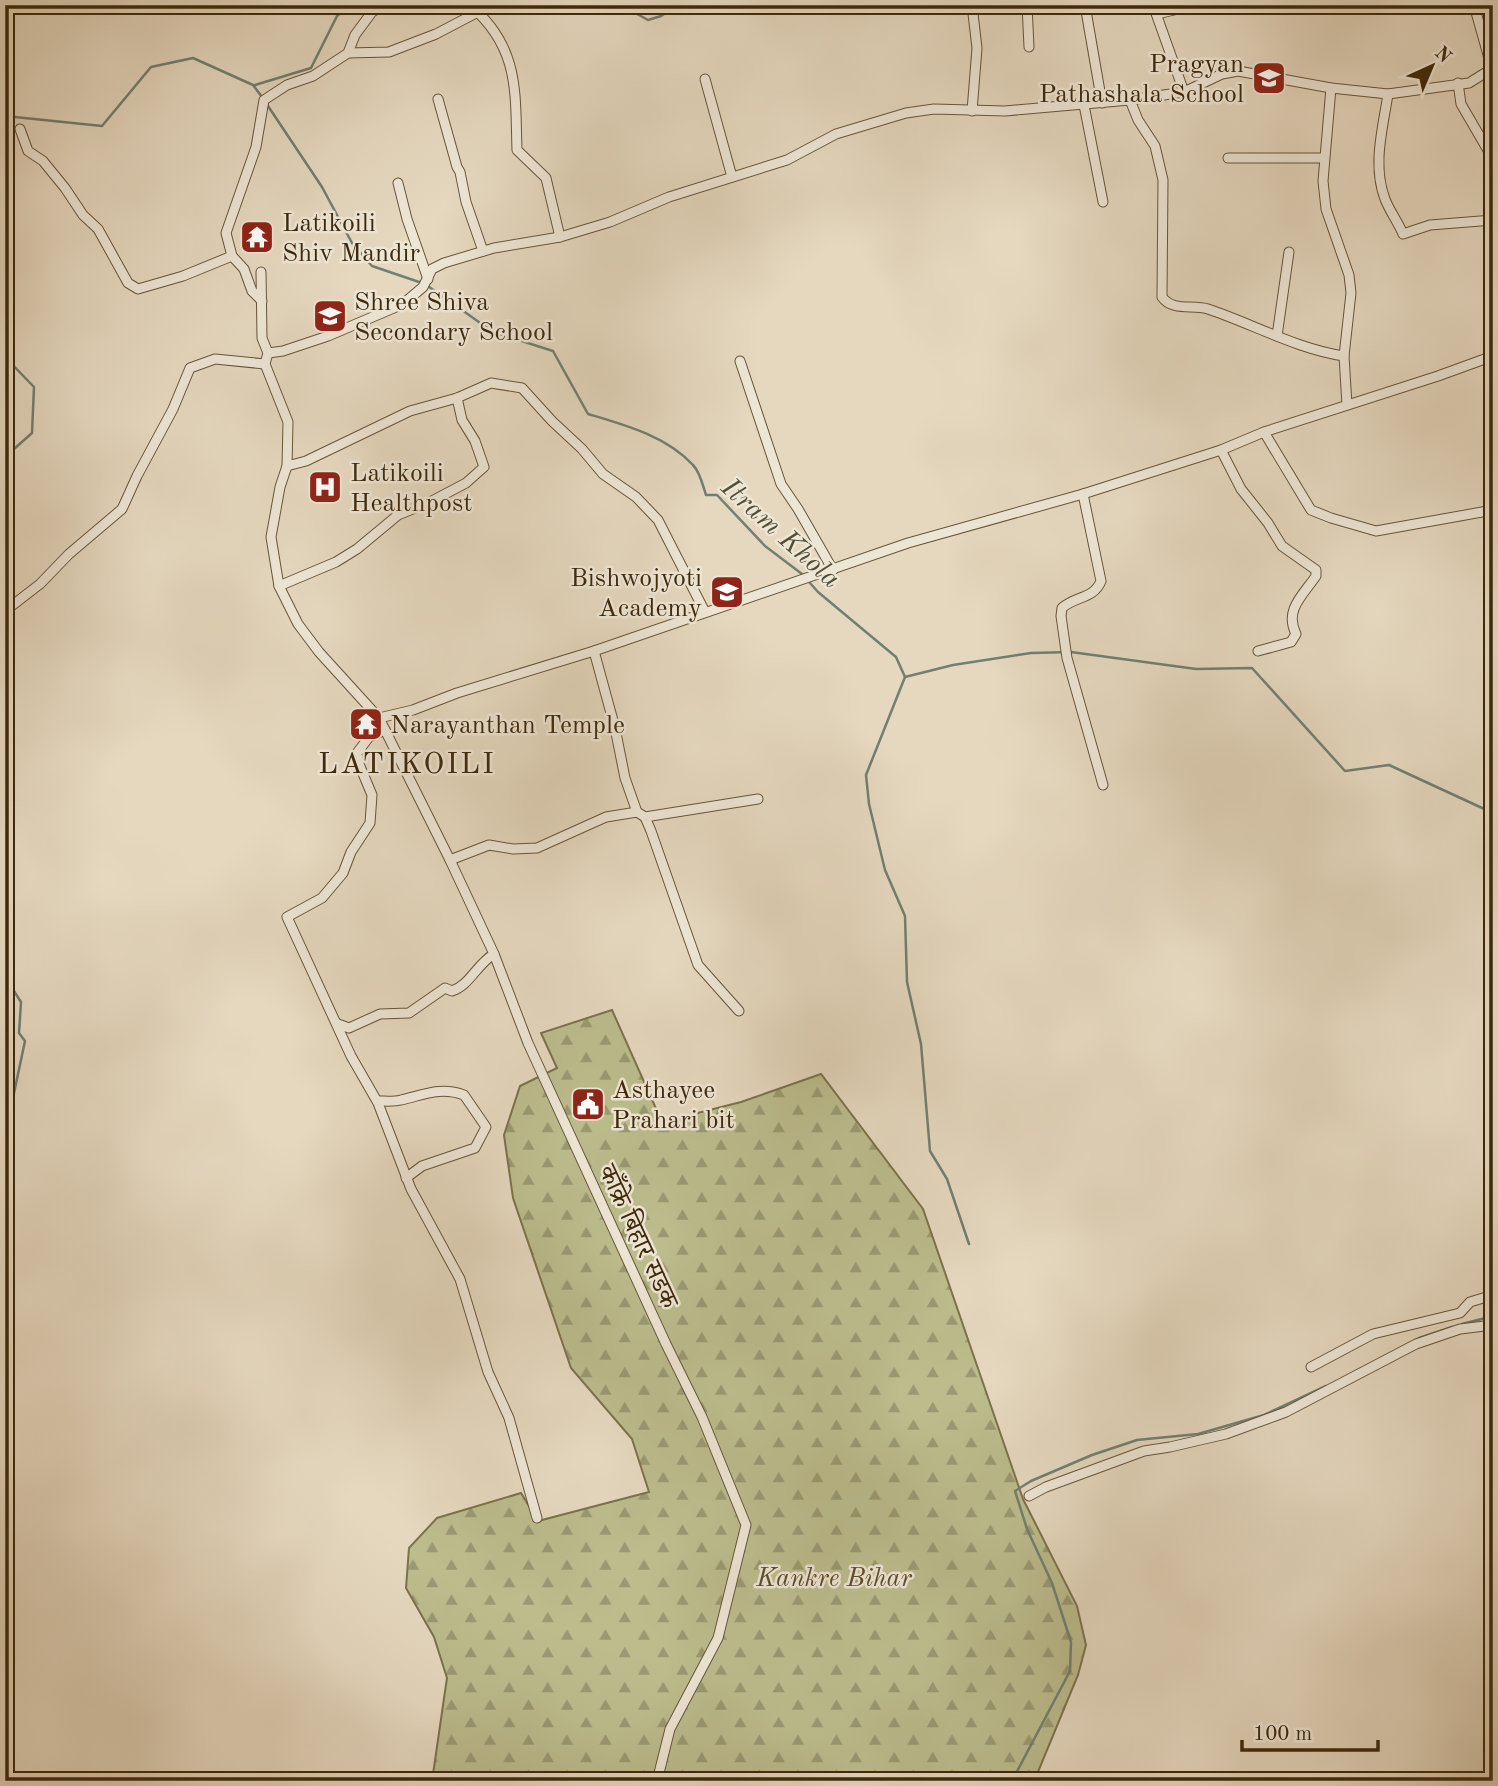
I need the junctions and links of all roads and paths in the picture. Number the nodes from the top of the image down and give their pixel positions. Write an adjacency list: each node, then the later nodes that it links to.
1 (384, 5): 10 (street)
2 (972, 5): 21 (street)
3 (1027, 5): 9 (street)
4 (1085, 5): 19 (street)
5 (1195, 5): 8 (street)
6 (1474, 5): 11 (street)
7 (474, 8): 10 (street); 30 (street)
8 (1155, 10): 15 (street)
9 (1029, 47)
10 (348, 53): 33 (street)
11 (1492, 69): 13 (street)
12 (705, 79): 26 (street)
13 (1458, 83): 16 (street); 25 (street)
14 (1331, 88): 15 (street); 16 (street); 24 (street)
15 (1185, 92): 18 (street)
16 (1388, 94): 29 (street)
17 (438, 99): 31 (street)
18 (1130, 100): 19 (street); 37 (street)
19 (1102, 103): 20 (street)
20 (1084, 105): 21 (street); 28 (street)
21 (972, 111): 26 (street)
22 (20, 129): 33 (street)
23 (1228, 158): 24 (street)
24 (1324, 158): 39 (street)
25 (1493, 159)
26 (732, 177): 30 (street)
27 (398, 183): 35 (street)
28 (1103, 202)
29 (1493, 219)
30 (560, 237): 31 (street)
31 (483, 251): 35 (street)
32 (1289, 252): 37 (street)
33 (232, 256): 36 (street)
34 (261, 272): 36 (street)
35 (426, 283): 38 (street)
36 (262, 302): 38 (street)
37 (1277, 336): 39 (street)
38 (268, 353): 42 (street)
39 (1344, 356): 44 (street)
40 (1493, 356): 44 (street)
41 (740, 360): 50 (street)
42 (265, 364): 47 (street, काँक्रे बिहार सडक); 52 (street)
43 (457, 398): 47 (street); 51 (street); 53 (street)
44 (1347, 405): 45 (street)
45 (1264, 432): 46 (street); 49 (street)
46 (1221, 450): 48 (street); 55 (street)
47 (287, 466): 51 (street, काँक्रे बिहार सडक)
48 (1083, 494): 50 (street); 58 (street)
49 (1493, 510)
50 (833, 570): 53 (street)
51 (279, 586): 56 (street, काँक्रे बिहार सडक)
52 (5, 611)
53 (705, 612): 54 (street)
54 (594, 651): 56 (street); 60 (street)
55 (1258, 651)
56 (379, 718): 57 (street, काँक्रे बिहार सडक)
57 (385, 730): 61 (street, काँक्रे बिहार सडक); 64 (street)
58 (1103, 785)
59 (758, 800): 60 (street)
60 (641, 815): 61 (street); 63 (street)
61 (450, 860): 62 (street, काँक्रे बिहार सडक)
62 (494, 954): 64 (street); 72 (street, काँक्रे बिहार सडक)
63 (739, 1011)
64 (338, 1024): 65 (street)
65 (378, 1101): 66 (street); 66 (street)
66 (407, 1178): 71 (street)
67 (1493, 1294): 69 (street)
68 (1493, 1325): 70 (street)
69 (1311, 1367)
70 (1029, 1496)
71 (537, 1518)
72 (657, 1781)

